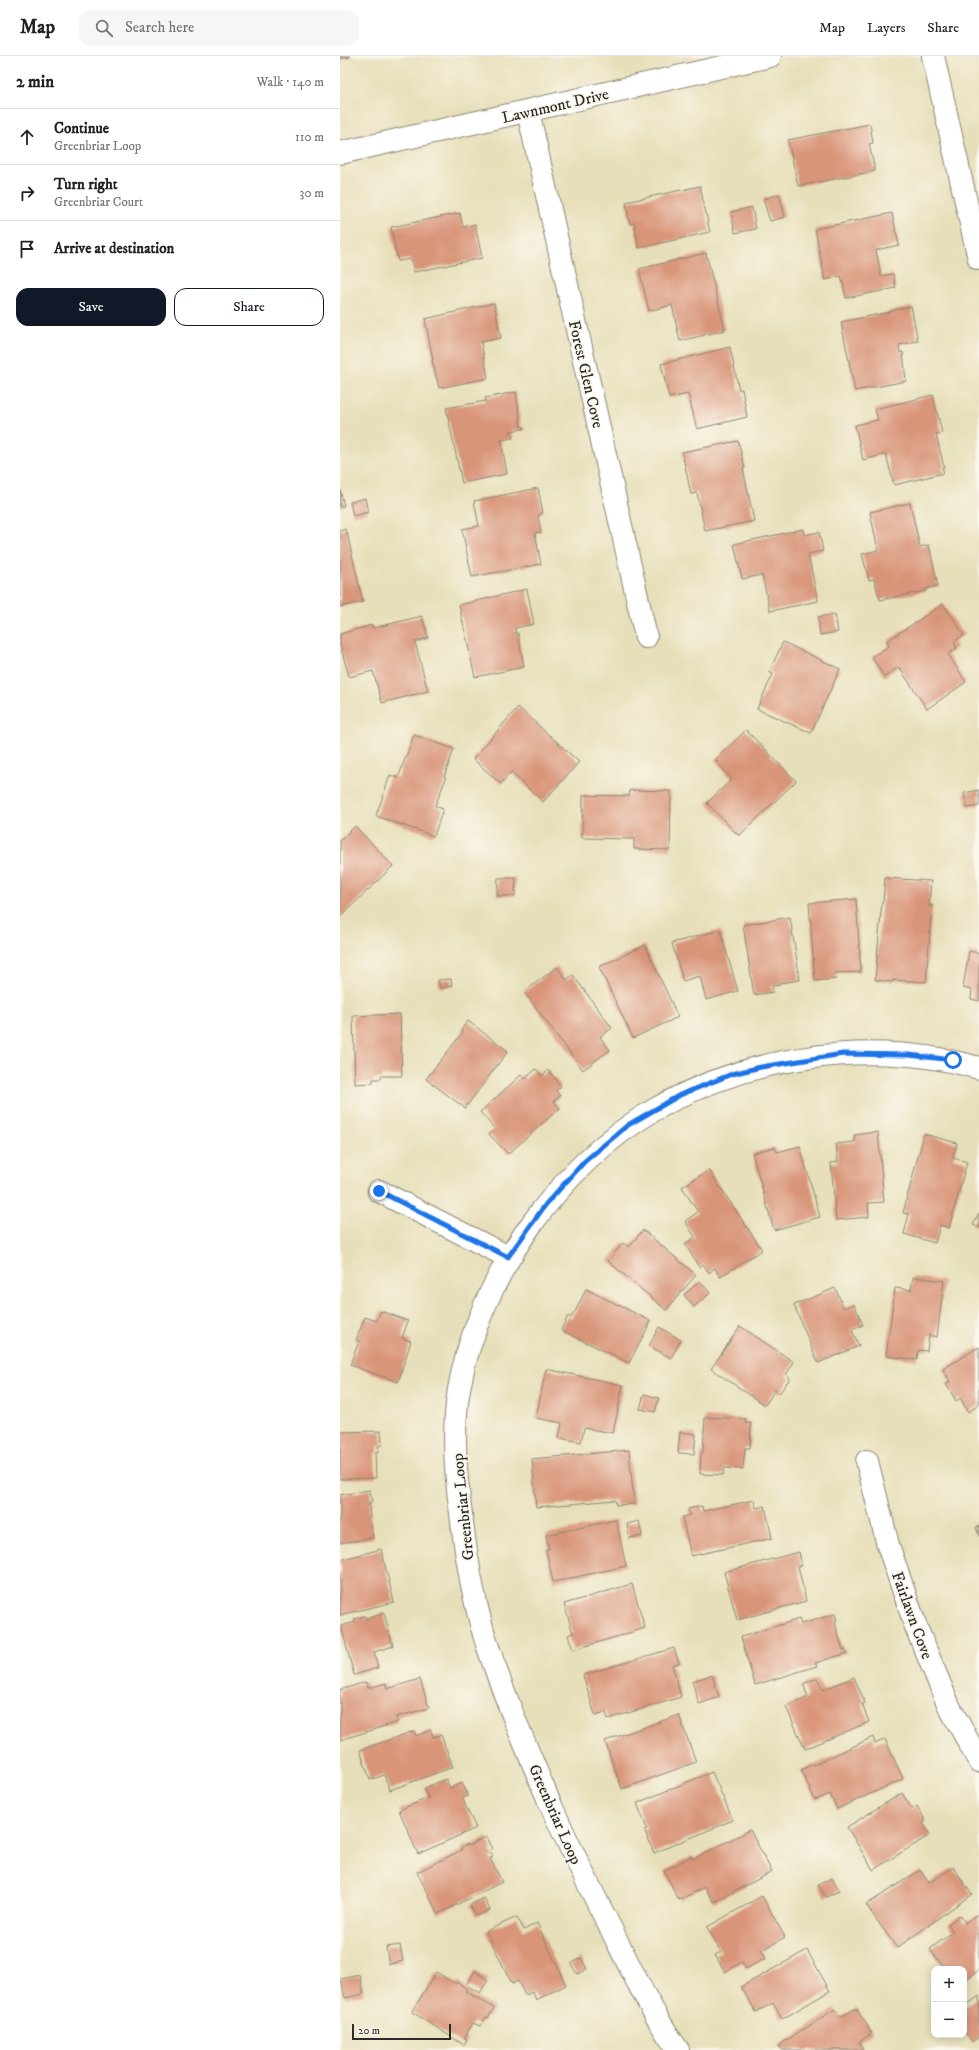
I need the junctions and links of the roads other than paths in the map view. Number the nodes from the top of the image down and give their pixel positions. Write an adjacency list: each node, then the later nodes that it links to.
1 (770, 56): 3 (street, Lawnmont Drive)
2 (933, 56): 5 (street)
3 (528, 111): 4 (street, Lawnmont Drive); 6 (street, Forest Glen Cove)
4 (340, 153)
5 (979, 259)
6 (646, 637)
7 (979, 1068): 9 (street, Greenbriar Loop)
8 (379, 1191): 9 (street)
9 (508, 1257): 12 (street, Greenbriar Loop)
10 (867, 1461): 11 (street, Fairlawn Cove)
11 (979, 1761)
12 (669, 2047)

